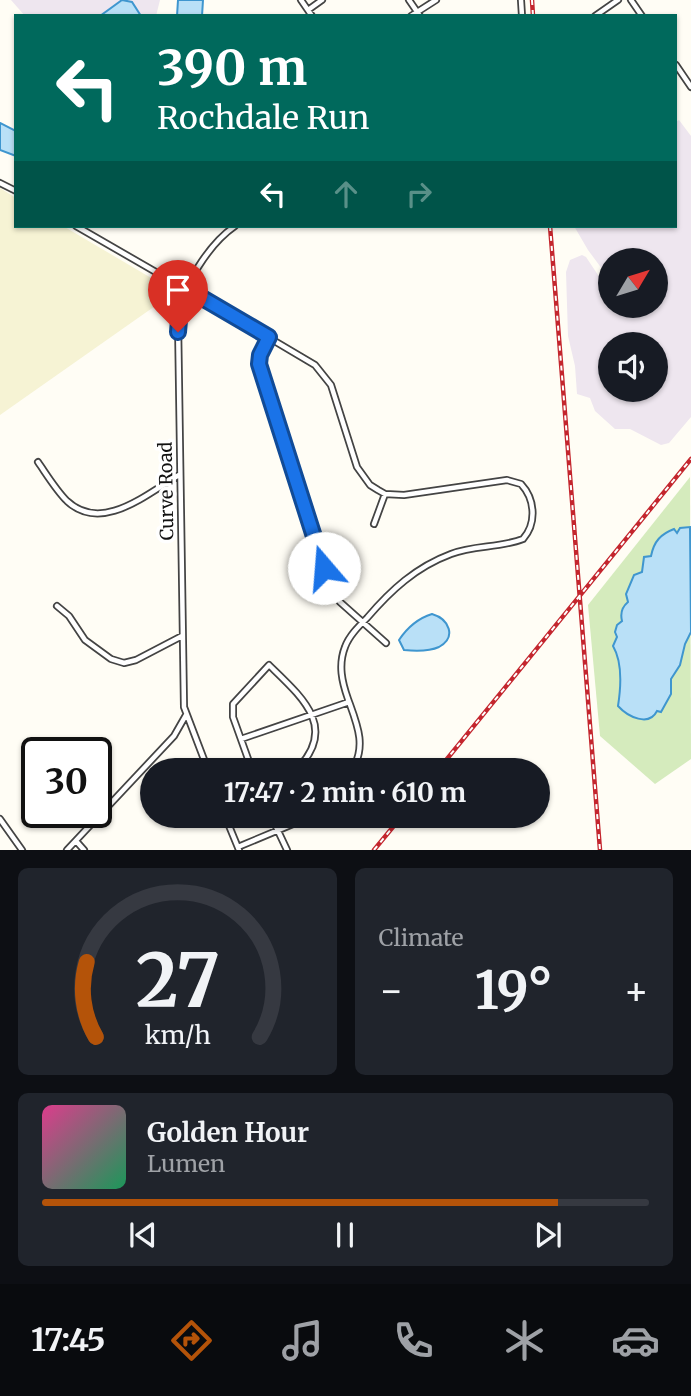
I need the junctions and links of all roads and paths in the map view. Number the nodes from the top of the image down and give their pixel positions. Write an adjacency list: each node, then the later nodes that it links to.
1 (301, 0): 6 (street)
2 (322, 0): 6 (street)
3 (409, 0): 8 (street)
4 (436, 0): 8 (street)
5 (618, 0): 9 (street)
6 (308, 9): 7 (street)
7 (311, 14)
8 (419, 14)
9 (598, 14)
10 (677, 66): 11 (street)
11 (691, 87)
12 (79, 228): 14 (street)
13 (233, 228): 14 (street, Curve Road)
14 (187, 290): 15 (street); 17 (street, Curve Road)
15 (269, 337): 18 (street); 21 (street)
16 (38, 462): 17 (street)
17 (180, 474): 22 (street, Curve Road)
18 (385, 494): 19 (street); 21 (street)
19 (374, 524)
20 (57, 606): 22 (street)
21 (362, 622): 23 (street); 24 (street)
22 (182, 636): 25 (street, Curve Road)
23 (386, 643)
24 (349, 702): 26 (street); 31 (street)
25 (186, 715): 28 (street, Curve Road); 37 (street)
26 (310, 715): 27 (street); 27 (street); 30 (street)
27 (240, 739): 29 (street)
28 (203, 758)
29 (247, 758)
30 (307, 758)
31 (358, 758)
32 (0, 819): 39 (street)
33 (230, 828): 38 (street)
34 (277, 828): 36 (street)
35 (283, 828): 36 (street)
36 (278, 831): 38 (street); 42 (street)
37 (76, 841): 40 (street); 41 (street)
38 (239, 849)
39 (22, 850)
40 (67, 850)
41 (84, 850)
42 (287, 850)

